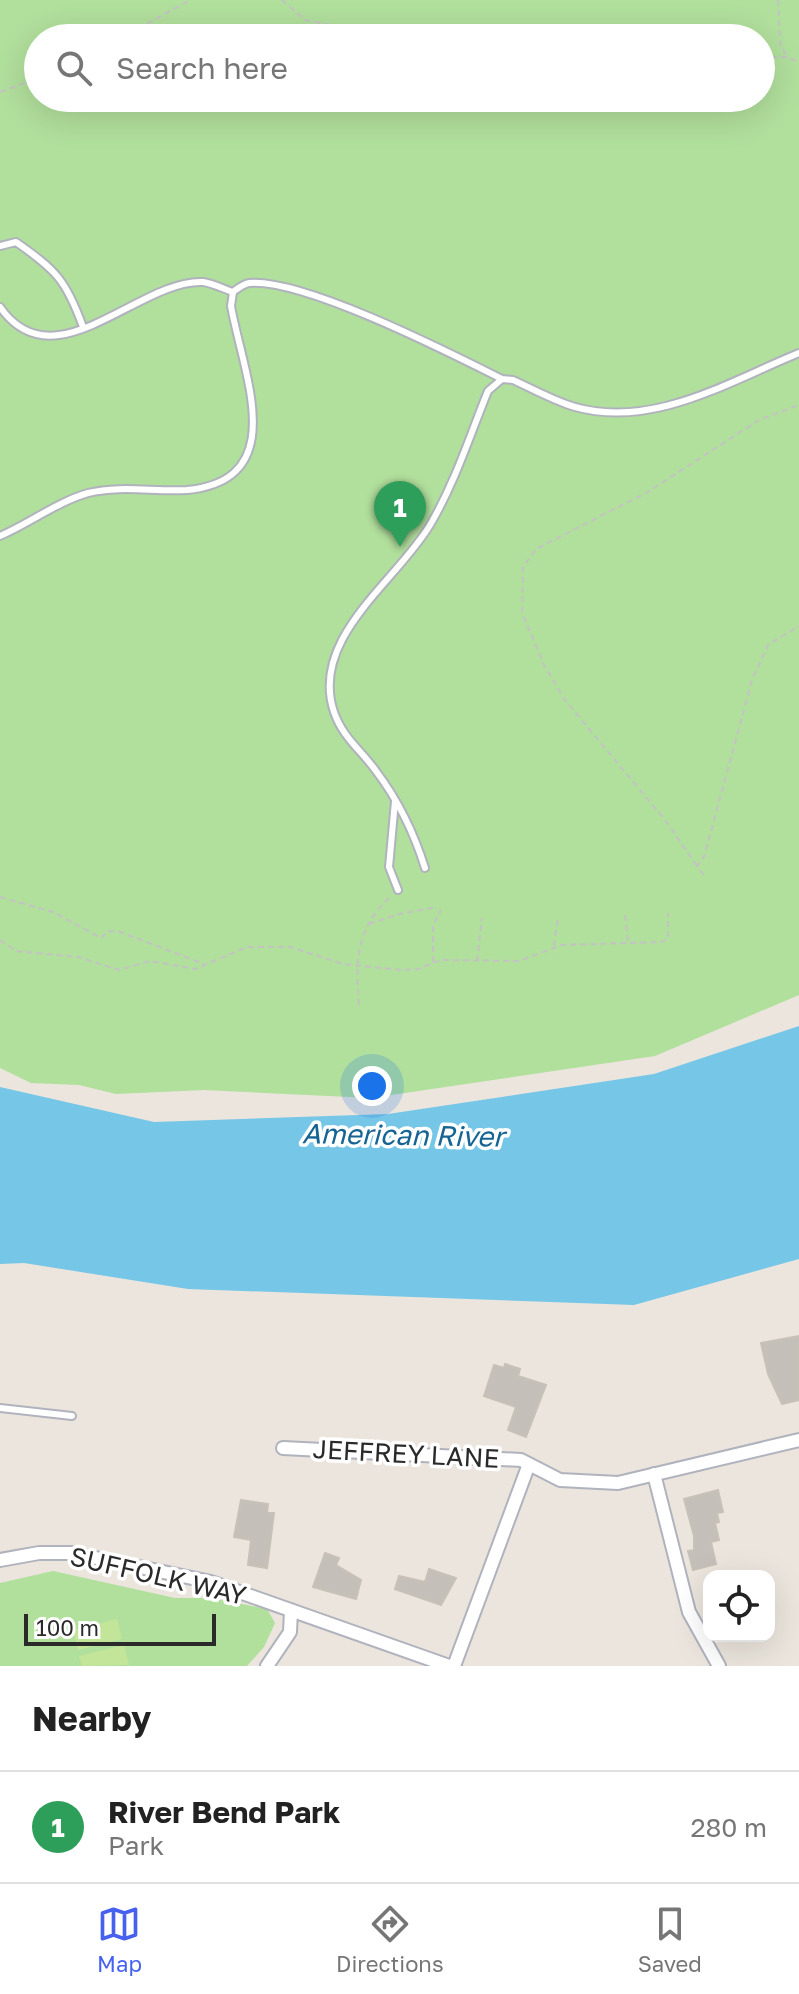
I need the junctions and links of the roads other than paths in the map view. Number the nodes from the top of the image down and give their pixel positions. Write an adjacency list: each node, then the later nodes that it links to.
1 (0, 246): 4 (lane)
2 (233, 292): 4 (lane); 6 (lane); 7 (lane)
3 (0, 307): 4 (lane)
4 (83, 327)
5 (799, 353): 6 (lane)
6 (502, 379): 8 (lane)
7 (0, 536)
8 (395, 801): 9 (lane); 10 (lane)
9 (425, 868)
10 (398, 890)
11 (0, 1408): 12 (lane)
12 (72, 1416)
13 (799, 1440): 16 (street, JEFFREY LANE)
14 (283, 1448): 15 (street, JEFFREY LANE)
15 (529, 1464): 16 (street, JEFFREY LANE); 20 (street)
16 (654, 1474): 21 (street)
17 (0, 1560): 18 (street, SUFFOLK WAY)
18 (291, 1610): 19 (street); 20 (street, SUFFOLK WAY)
19 (267, 1666)
20 (451, 1666)
21 (719, 1666)

